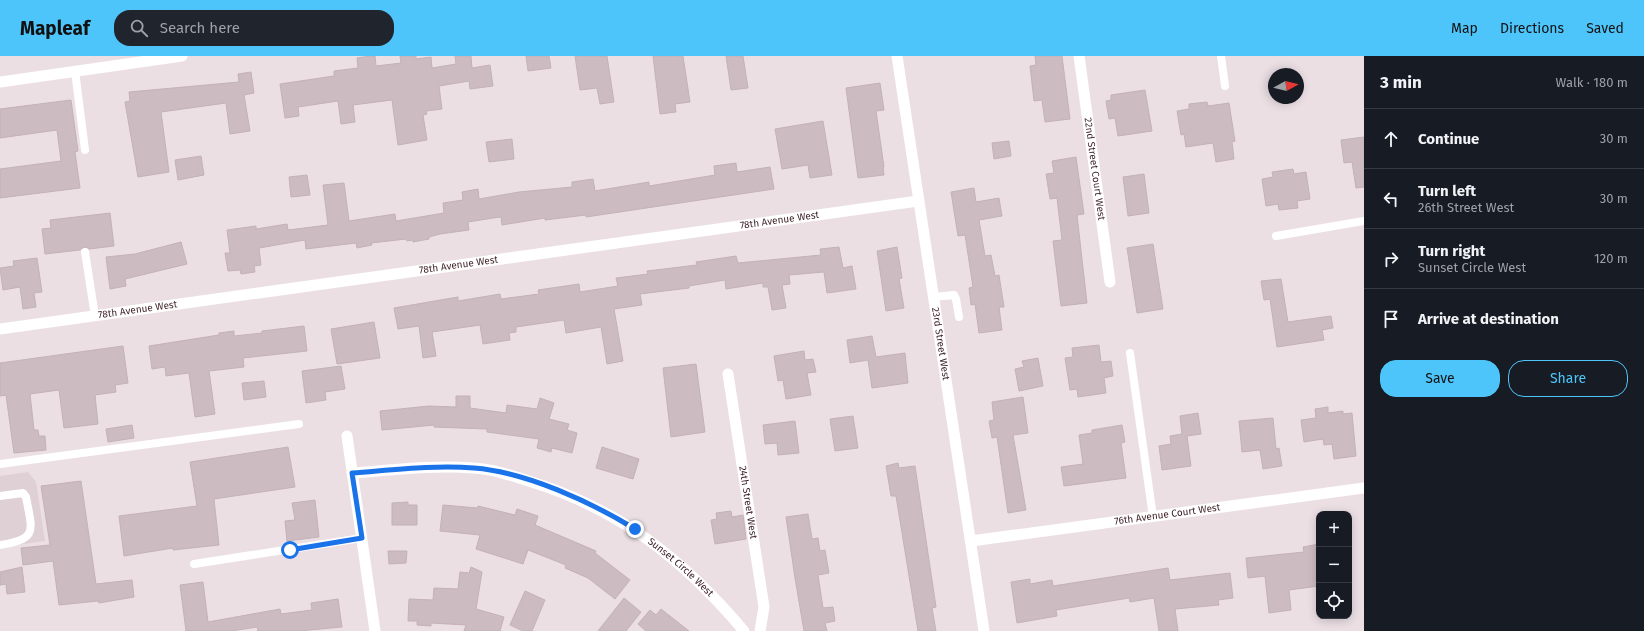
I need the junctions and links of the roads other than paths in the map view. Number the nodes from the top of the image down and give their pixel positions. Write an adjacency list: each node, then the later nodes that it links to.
1 (182, 56): 5 (street)
2 (897, 56): 9 (street, 23rd Street West)
3 (1079, 56): 13 (street, 22nd Street Court West)
4 (1221, 56): 7 (lane)
5 (75, 71): 6 (street); 8 (lane)
6 (0, 82)
7 (1225, 86)
8 (85, 150)
9 (918, 201): 14 (street, 23rd Street West); 15 (street, 78th Avenue West)
10 (1364, 221): 11 (lane)
11 (1276, 236)
12 (85, 252): 15 (lane)
13 (1110, 282)
14 (933, 297): 16 (lane); 28 (street, 23rd Street West)
15 (95, 316): 17 (street, 78th Avenue West)
16 (959, 317)
17 (0, 329)
18 (1130, 353): 26 (lane)
19 (728, 374): 33 (street, 24th Street West)
20 (299, 424): 22 (lane)
21 (347, 436): 23 (street)
22 (0, 464)
23 (352, 473): 27 (street); 32 (street, Sunset Circle West)
24 (1364, 488): 26 (street, 76th Avenue Court West)
25 (0, 496): 29 (lane)
26 (1152, 517): 28 (street, 76th Avenue Court West)
27 (362, 538): 30 (lane); 31 (street)
28 (971, 541): 34 (street, 23rd Street West)
29 (0, 545)
30 (194, 564)
31 (375, 631)
32 (744, 631)
33 (760, 631)
34 (984, 631)

